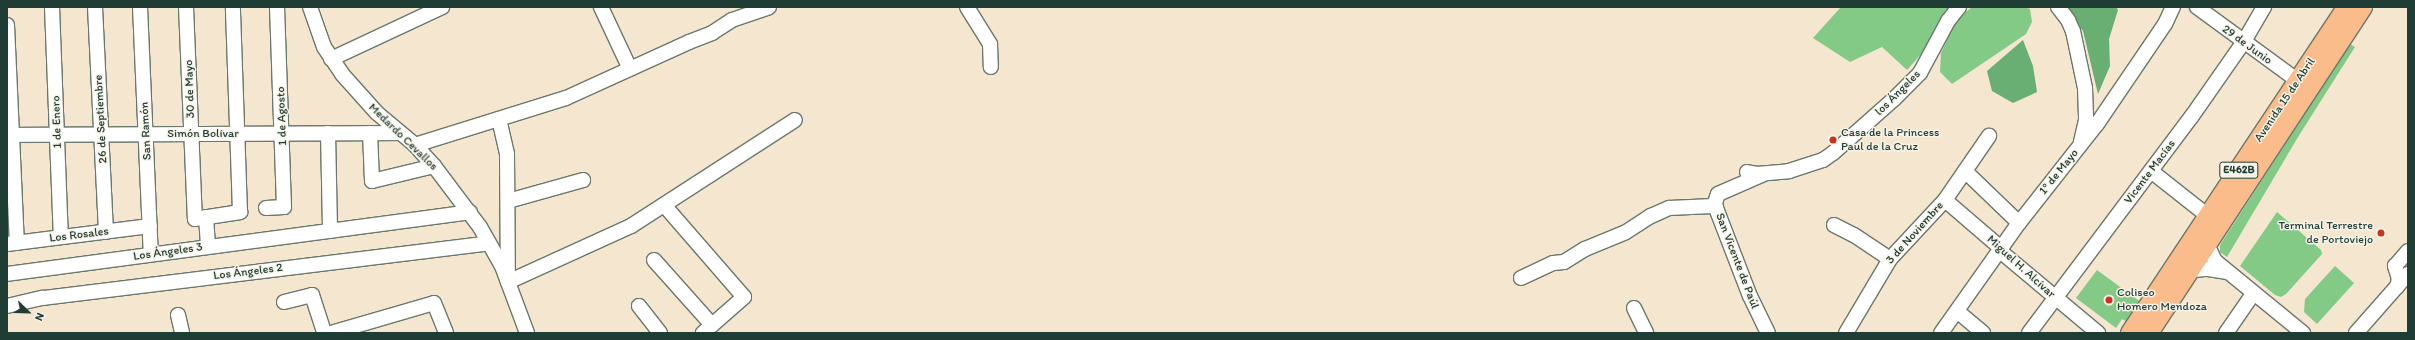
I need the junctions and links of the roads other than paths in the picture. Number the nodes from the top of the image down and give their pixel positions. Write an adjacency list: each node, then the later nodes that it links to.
1 (52, 7): 37 (street, 1 de Enero)
2 (95, 7): 32 (street, 26 de Septiembre)
3 (140, 7): 33 (street, San Ramón)
4 (186, 7): 34 (street, 30 de Mayo)
5 (234, 7): 35 (street)
6 (277, 7): 28 (street, 1 de Agosto)
7 (310, 7): 22 (street, Medardo Cevallos)
8 (442, 7): 19 (street)
9 (601, 7): 24 (street)
10 (769, 7): 24 (street)
11 (967, 7): 23 (street)
12 (1959, 7): 45 (street, los Ángeles)
13 (2058, 7): 40 (street)
14 (2173, 7): 40 (street, 1º de Mayo)
15 (2197, 7): 21 (street, 29 de Junio)
16 (2264, 7): 21 (street, Vicente Macías)
17 (2346, 7): 25 (main road, Avenida 15 de Abril / E462B)
18 (2363, 7): 63 (main road, Avenida 15 de Abril / E462B)
19 (420, 12): 22 (street)
20 (7, 25): 36 (street)
21 (2243, 42): 25 (street, 29 de Junio); 43 (street, Vicente Macías)
22 (331, 58): 31 (street, Medardo Cevallos)
23 (991, 67)
24 (630, 69): 26 (street)
25 (2298, 81): 53 (main road, Avenida 15 de Abril / E462B)
26 (499, 119): 39 (street); 48 (street)
27 (795, 120): 49 (street)
28 (282, 133): 29 (street, Simón Bolívar); 35 (street, Simón Bolívar); 51 (street, 1 de Agosto)
29 (328, 133): 30 (street, Simón Bolívar); 58 (street)
30 (370, 133): 31 (street, Simón Bolívar); 41 (street)
31 (399, 133): 39 (street, Medardo Cevallos)
32 (101, 134): 33 (street, Simón Bolívar); 37 (street, Simón Bolívar); 59 (street, 26 de Septiembre)
33 (146, 134): 34 (street, Simón Bolívar); 57 (street, San Ramón)
34 (192, 134): 35 (street, Simón Bolívar); 54 (street, 30 de Mayo)
35 (239, 134): 54 (street)
36 (9, 135): 37 (street, Simón Bolívar); 62 (street)
37 (57, 135): 60 (street, 1 de Enero)
38 (1989, 136): 42 (street, 3 de Noviembre)
39 (415, 145): 41 (street, Medardo Cevallos)
40 (2081, 145): 55 (street, 1º de Mayo)
41 (434, 166): 52 (street, Medardo Cevallos)
42 (1965, 171): 47 (street, 3 de Noviembre); 55 (street)
43 (2151, 171): 53 (street); 79 (street, Vicente Macías)
44 (1747, 172): 45 (street, los Ángeles)
45 (1764, 174): 50 (street)
46 (583, 180): 48 (street)
47 (1945, 200): 65 (street, Miguel H. Alcívar); 68 (street, 3 de Noviembre)
48 (508, 201): 76 (street)
49 (664, 205): 76 (street); 86 (street)
50 (1715, 207): 74 (street, San Vicente de Paúl); 94 (street, San Vicente de Paúl)
51 (266, 208)
52 (470, 212): 58 (street, Los Ángeles 3); 61 (street, Medardo Cevallos)
53 (2208, 216): 63 (street); 75 (main road, Avenida 15 de Abril / E462B)
54 (200, 218): 64 (street, 30 de Mayo)
55 (2019, 223): 65 (street, 1º de Mayo)
56 (1834, 225): 68 (street)
57 (150, 226): 59 (street, Los Rosales); 67 (street, San Ramón)
58 (330, 231): 64 (street, Los Ángeles 3)
59 (106, 232): 60 (street, Los Rosales)
60 (61, 237): 62 (street, Los Rosales)
61 (489, 243): 76 (street, Medardo Cevallos); 81 (street, Los Ángeles 2)
62 (12, 244)
63 (2207, 244): 70 (main road, Avenida 15 de Abril / E462B); 71 (street)
64 (208, 246): 67 (street, Los Ángeles 3)
65 (2001, 250): 79 (street, Miguel H. Alcívar); 84 (street, 1º de Mayo)
66 (2408, 251): 77 (street)
67 (151, 254): 72 (street, Los Ángeles 3)
68 (1890, 259): 95 (street, 3 de Noviembre)
69 (654, 260): 86 (street)
70 (2190, 270): 71 (street); 75 (street); 101 (main road, Avenida 15 de Abril / E462B)
71 (2226, 272): 78 (street)
72 (7, 274)
73 (2408, 274): 77 (street)
74 (1521, 278)
75 (2165, 279): 100 (main road, Avenida 15 de Abril / E462B)
76 (508, 282): 91 (street, Medardo Cevallos)
77 (2398, 287): 104 (street)
78 (2253, 294): 102 (street); 103 (street)
79 (2055, 298): 98 (street, Vicente Macías); 99 (street, Miguel H. Alcívar)
80 (284, 302): 88 (street)
81 (7, 306)
82 (639, 306): 92 (street)
83 (1634, 308): 93 (street)
84 (1957, 311): 96 (street, 1º de Mayo); 97 (street)
85 (178, 315): 87 (street)
86 (707, 329)
87 (182, 333)
88 (324, 333)
89 (331, 333): 90 (street)
90 (446, 333)
91 (527, 333)
92 (660, 333)
93 (1646, 333)
94 (1768, 333)
95 (1846, 333)
96 (1941, 333)
97 (1983, 333)
98 (2029, 333)
99 (2098, 333)
100 (2130, 333)
101 (2149, 333)
102 (2226, 333)
103 (2303, 333)
104 (2356, 333)

